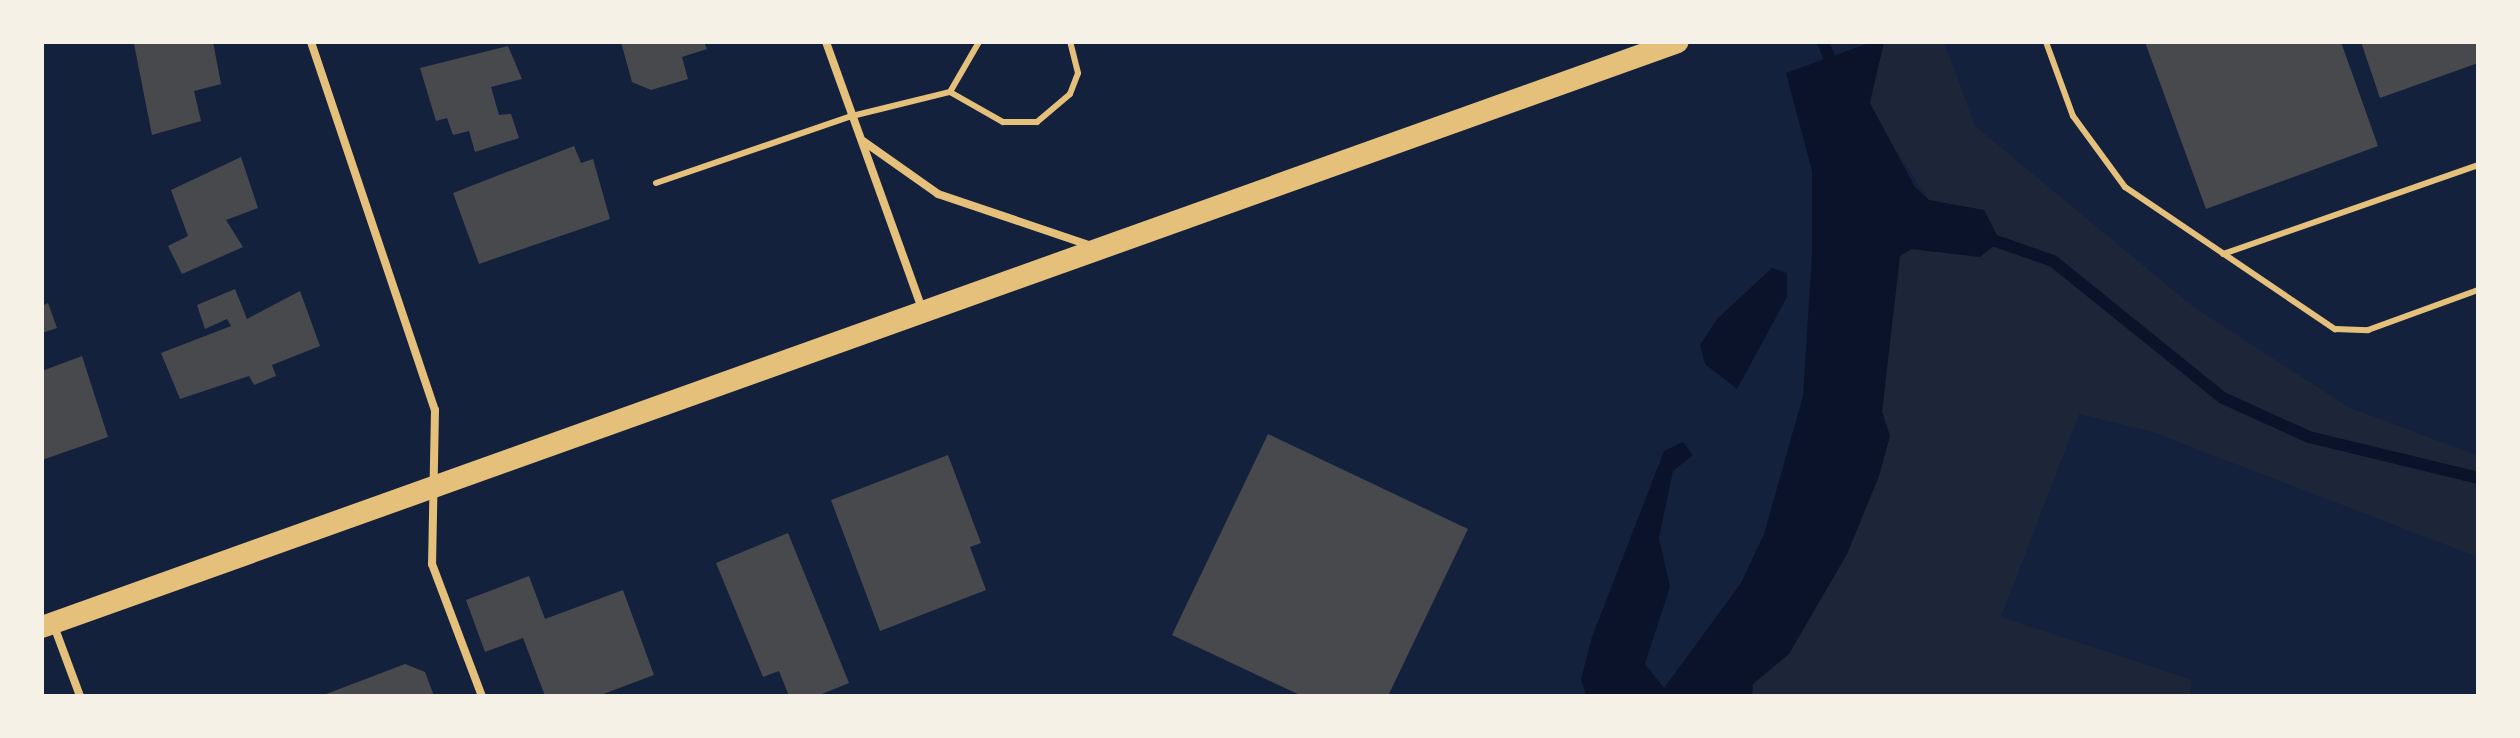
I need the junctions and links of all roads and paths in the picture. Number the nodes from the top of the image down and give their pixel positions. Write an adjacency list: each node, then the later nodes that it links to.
1 (311, 42): 16 (street)
2 (826, 42): 8 (street)
3 (979, 42): 7 (lane)
4 (1070, 42): 7 (lane)
5 (1678, 42): 12 (highway)
6 (2046, 42): 13 (lane)
7 (950, 92): 8 (lane)
8 (852, 116): 9 (street); 11 (lane)
9 (860, 139): 12 (street); 15 (street)
10 (2478, 165): 13 (lane)
11 (656, 183)
12 (1100, 248): 15 (highway)
13 (2223, 254): 14 (lane)
14 (2478, 290)
15 (924, 312): 16 (highway)
16 (435, 487): 17 (highway); 19 (street)
17 (48, 625): 18 (street)
18 (80, 696)
19 (482, 696)

